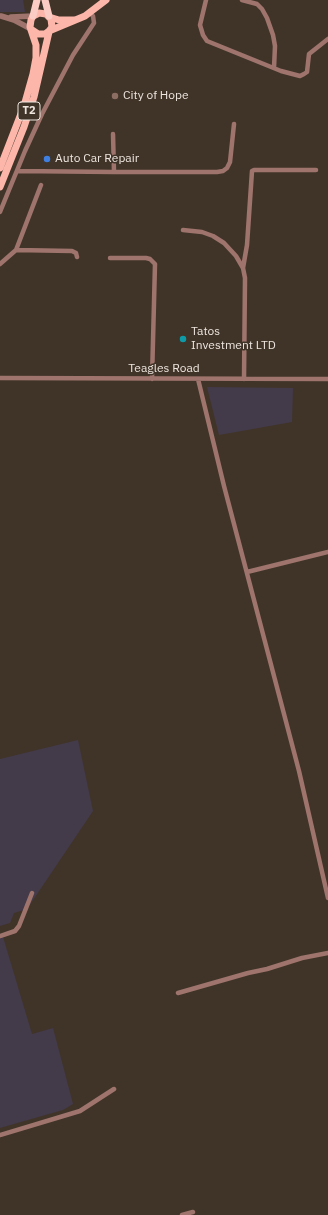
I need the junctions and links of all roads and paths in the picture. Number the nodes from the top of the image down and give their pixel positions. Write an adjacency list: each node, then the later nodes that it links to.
1 (36, 0): 8 (highway)
2 (45, 0): 9 (highway)
3 (106, 0): 6 (main road)
4 (206, 0): 14 (street)
5 (242, 0): 14 (street)
6 (90, 13): 10 (main road); 19 (street)
7 (0, 16): 8 (street); 11 (street)
8 (33, 16): 9 (main road); 11 (main road)
9 (49, 16): 10 (main road); 12 (main road)
10 (77, 20): 12 (main road)
11 (31, 29): 12 (main road); 17 (main road, T2)
12 (49, 32): 22 (main road, T2)
13 (328, 39): 14 (street)
14 (274, 68)
15 (234, 124): 20 (street)
16 (113, 134): 20 (street)
17 (0, 168)
18 (316, 170): 29 (street)
19 (17, 171): 20 (street); 23 (street)
20 (114, 172)
21 (42, 185): 25 (street)
22 (0, 187)
23 (0, 212)
24 (183, 230): 29 (street)
25 (16, 250): 26 (street); 28 (street)
26 (77, 257)
27 (110, 258): 31 (street)
28 (0, 264)
29 (243, 268): 33 (street)
30 (0, 378): 31 (street, Teagles Road)
31 (152, 378): 32 (street, Teagles Road)
32 (198, 379): 33 (street, Teagles Road); 36 (street)
33 (244, 379): 34 (street, Teagles Road)
34 (328, 379)
35 (328, 552): 36 (street)
36 (247, 572): 38 (street)
37 (32, 893): 39 (street)
38 (328, 898)
39 (0, 936)
40 (328, 953): 41 (street)
41 (178, 993)
42 (114, 1089): 43 (street)
43 (0, 1135)
44 (193, 1212): 45 (street)
45 (182, 1215)

